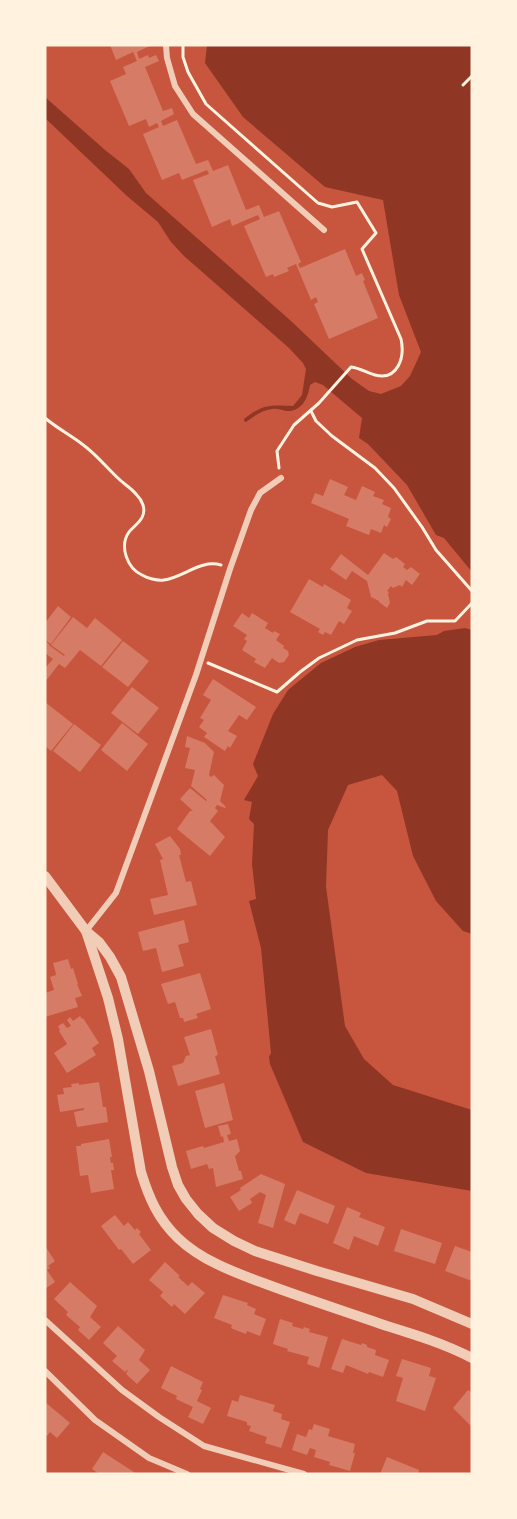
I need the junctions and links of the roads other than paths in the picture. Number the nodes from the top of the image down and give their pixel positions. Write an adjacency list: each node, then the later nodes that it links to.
1 (166, 45): 2 (street)
2 (324, 230)
3 (281, 478): 5 (street)
4 (45, 876): 5 (street)
5 (86, 931): 7 (street); 8 (street)
6 (45, 1320): 11 (street)
7 (472, 1324)
8 (472, 1358)
9 (45, 1371): 10 (street)
10 (187, 1474)
11 (304, 1474)

